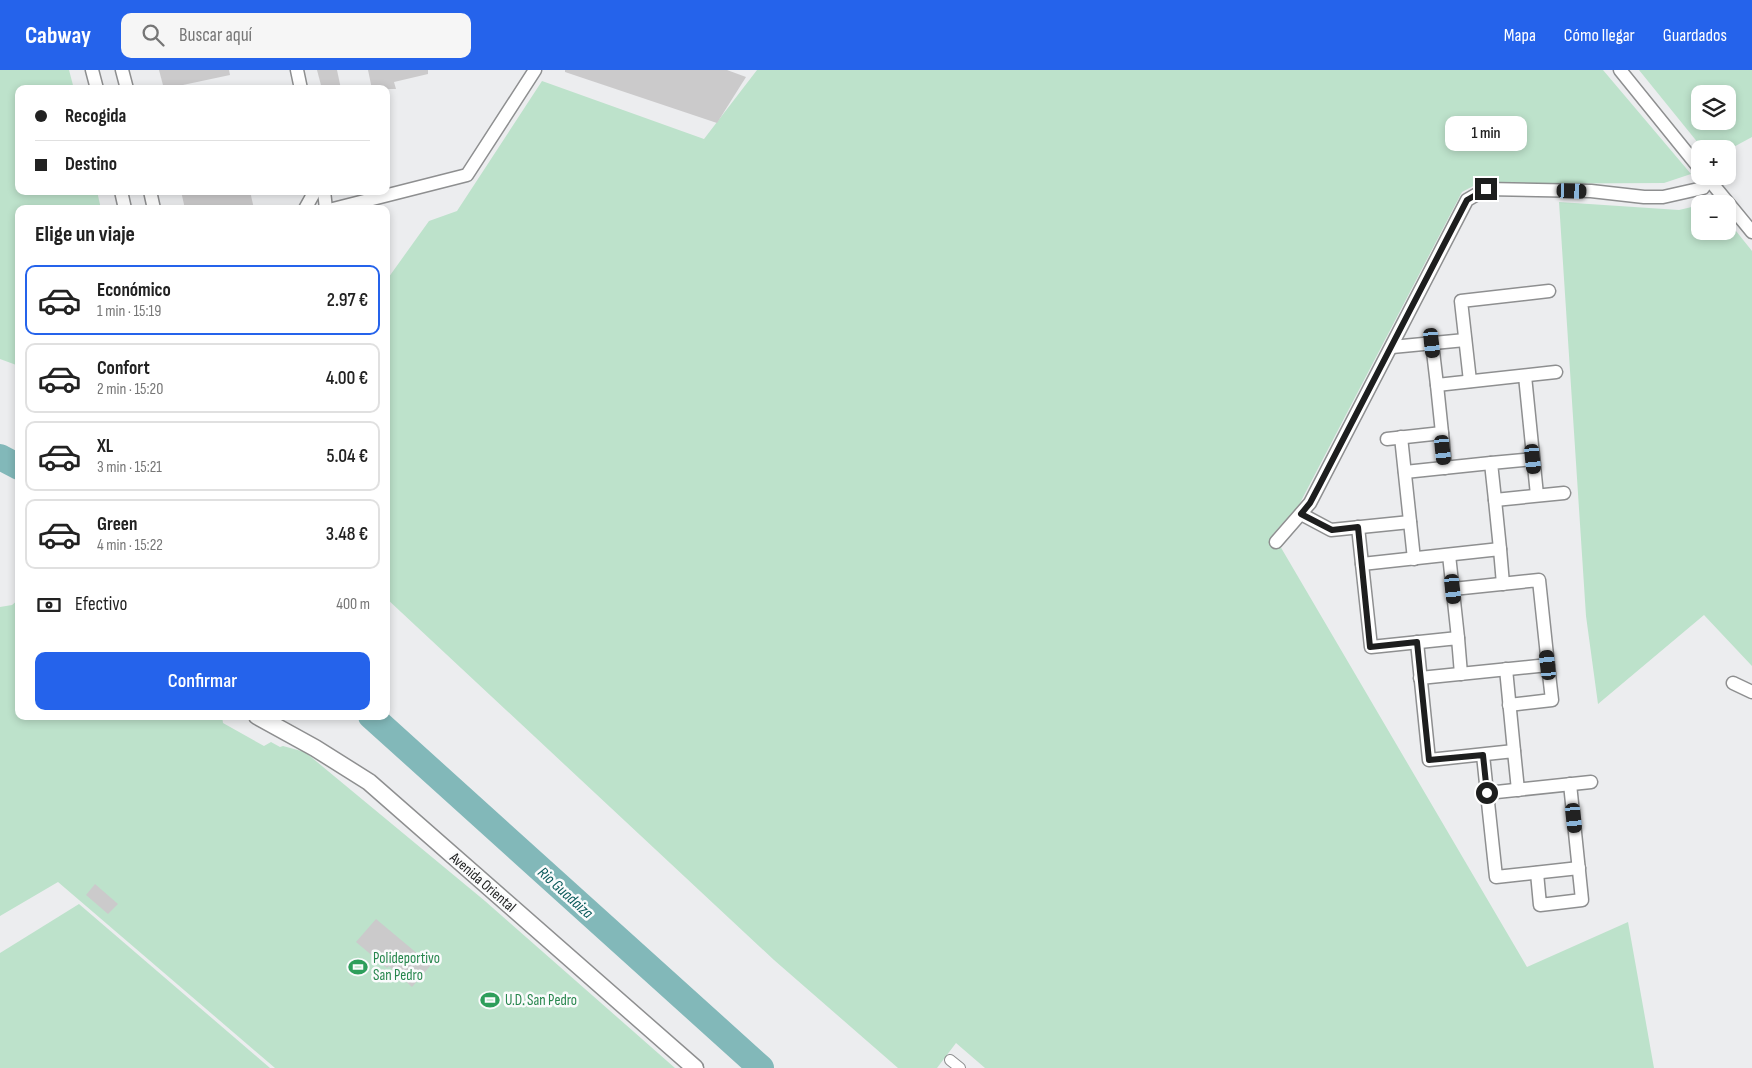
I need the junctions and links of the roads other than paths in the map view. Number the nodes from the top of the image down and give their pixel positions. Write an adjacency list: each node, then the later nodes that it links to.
1 (92, 70): 6 (street)
2 (122, 70): 7 (street)
3 (297, 70): 8 (street)
4 (535, 70): 13 (street)
5 (1620, 70): 9 (street)
6 (95, 85)
7 (126, 85)
8 (300, 85)
9 (1691, 158)
10 (1704, 185): 19 (street)
11 (1713, 185): 15 (street)
12 (388, 195): 14 (street)
13 (390, 195)
14 (349, 205)
15 (1752, 232)
16 (1549, 291): 17 (street)
17 (1465, 340): 18 (street); 22 (street)
18 (1432, 343): 19 (street); 23 (street)
19 (1392, 347): 34 (street)
20 (1556, 372): 21 (street)
21 (1525, 376): 22 (street); 27 (street)
22 (1470, 381): 23 (street)
23 (1437, 385): 24 (street)
24 (1442, 433): 25 (street); 29 (street)
25 (1401, 437): 26 (street); 30 (street)
26 (1387, 439)
27 (1533, 459): 28 (street); 32 (street)
28 (1491, 463): 29 (street); 33 (street)
29 (1445, 468): 30 (street)
30 (1405, 472): 35 (street)
31 (1564, 493): 32 (street)
32 (1537, 496): 33 (street)
33 (1495, 500): 38 (street)
34 (1301, 514): 36 (street); 37 (street)
35 (1410, 522): 36 (street); 40 (street)
36 (1358, 527): 41 (street)
37 (1276, 542)
38 (1500, 550): 39 (street); 42 (street)
39 (1450, 555): 40 (street); 43 (street)
40 (1414, 559): 41 (street)
41 (1362, 564): 45 (street)
42 (1504, 584): 43 (street); 46 (street)
43 (1453, 589): 44 (street)
44 (1458, 638): 45 (street); 48 (street)
45 (1417, 642): 49 (street)
46 (1548, 665): 47 (street); 52 (street)
47 (1506, 669): 48 (street); 52 (street)
48 (1462, 674): 49 (street)
49 (1420, 678): 55 (street)
50 (1733, 684): 51 (street)
51 (1752, 692)
52 (1509, 705): 54 (street)
53 (264, 720): 63 (street, Avenida Oriental)
54 (1514, 751): 55 (street); 58 (street)
55 (1483, 755): 59 (street)
56 (1591, 782): 57 (street)
57 (1570, 784): 58 (street); 60 (street)
58 (1518, 790): 59 (street)
59 (1487, 793): 61 (street)
60 (1579, 868): 61 (street); 61 (street)
61 (1537, 873)
62 (950, 1060): 64 (street)
63 (695, 1068)
64 (960, 1068)

